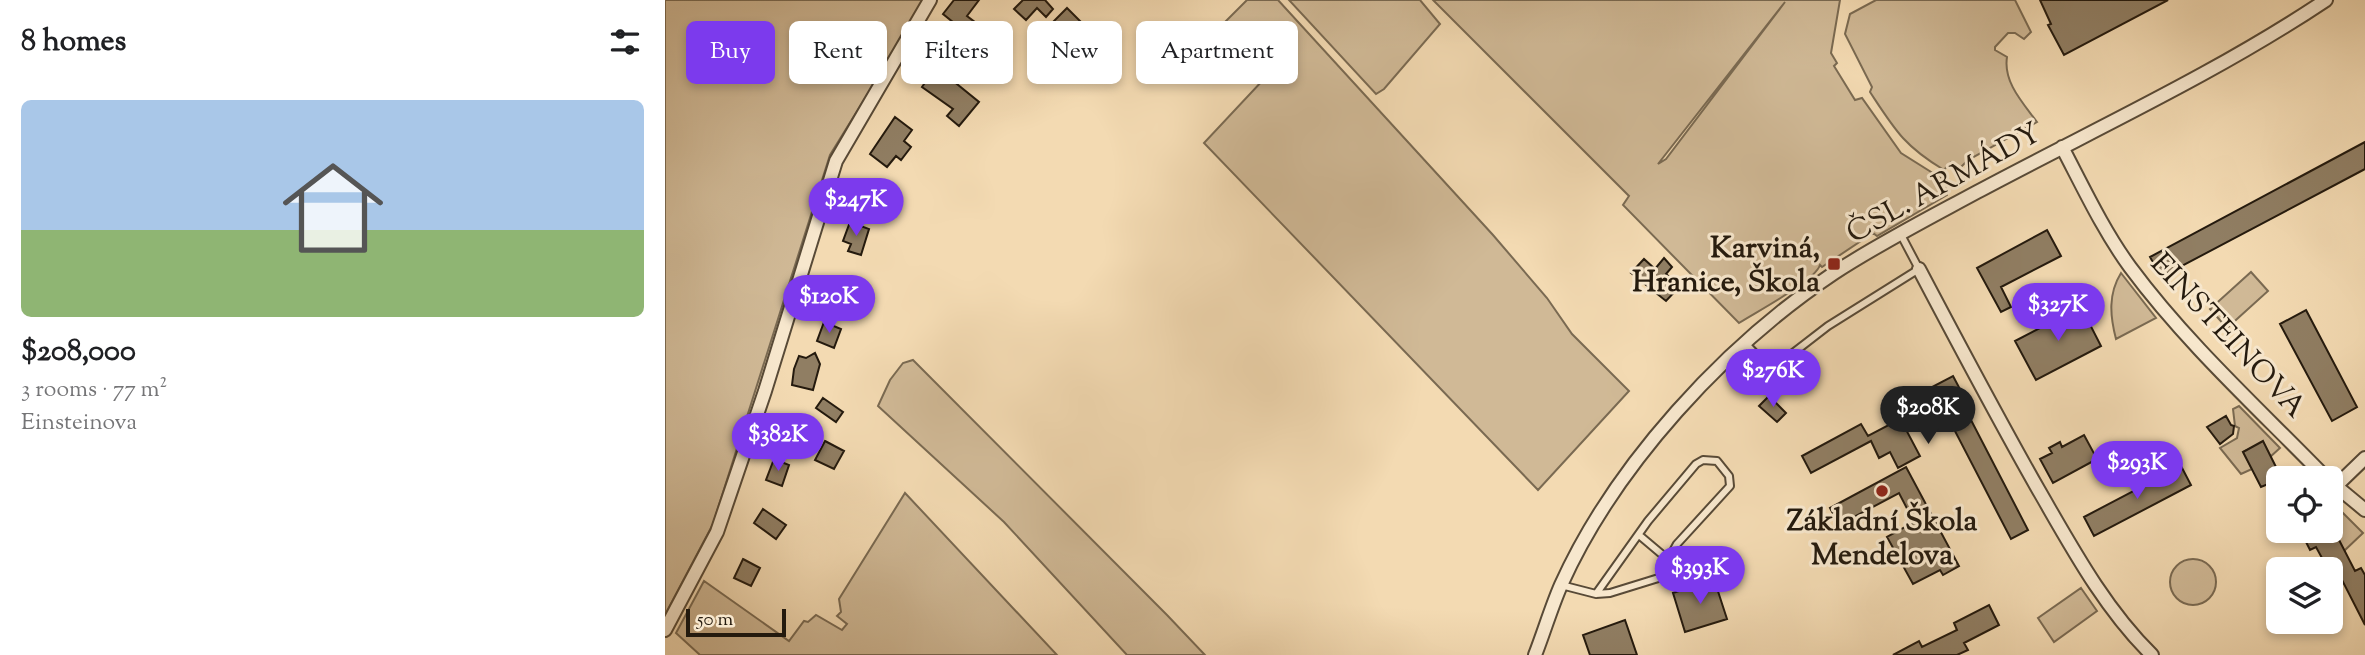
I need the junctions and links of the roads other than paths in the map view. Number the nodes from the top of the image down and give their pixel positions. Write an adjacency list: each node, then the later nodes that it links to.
1 (930, 0): 16 (street)
2 (2326, 0): 3 (street, ČSL. ARMÁDY)
3 (2062, 147): 4 (street, ČSL. ARMÁDY); 8 (street, EINSTEINOVA)
4 (1900, 233): 5 (lane); 6 (street, ČSL. ARMÁDY)
5 (1919, 269): 6 (lane); 18 (street)
6 (1745, 343): 14 (street, ČSL. ARMÁDY)
7 (2365, 458): 9 (street)
8 (2315, 466)
9 (2343, 474)
10 (2343, 492): 11 (street, EINSTEINOVA)
11 (2365, 510)
12 (1639, 535): 13 (lane); 13 (lane); 15 (lane)
13 (1671, 562): 15 (lane)
14 (1561, 585): 15 (lane); 17 (street, ČSL. ARMÁDY)
15 (1596, 594)
16 (665, 630)
17 (1535, 655)
18 (2152, 655)

